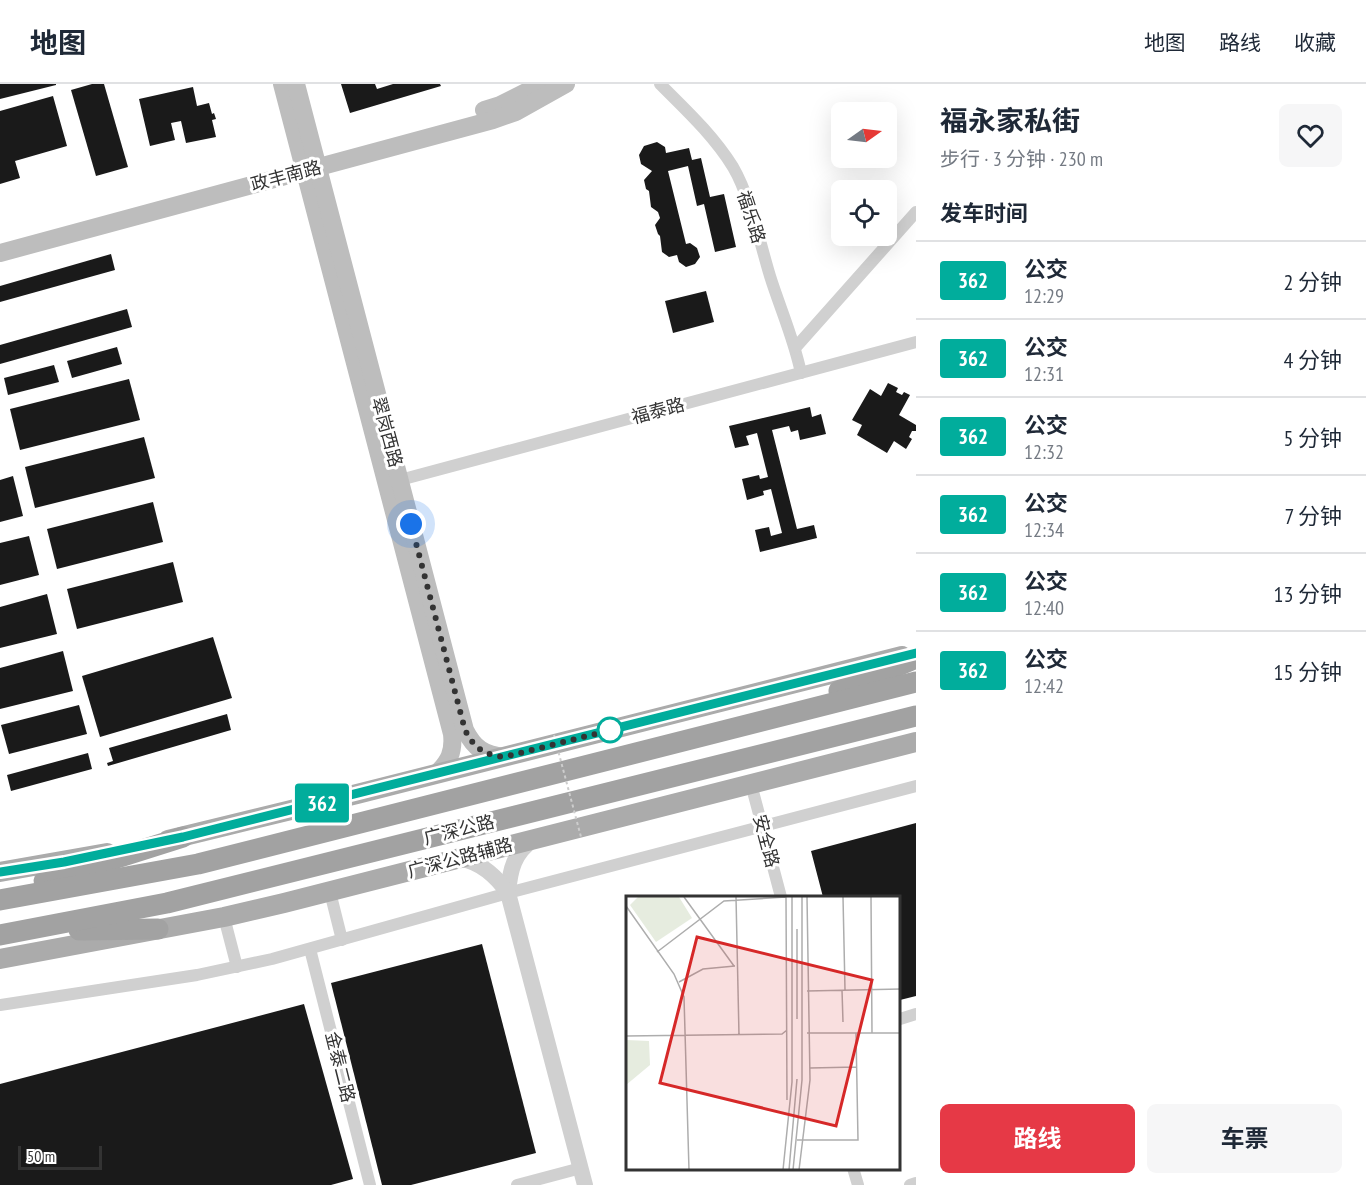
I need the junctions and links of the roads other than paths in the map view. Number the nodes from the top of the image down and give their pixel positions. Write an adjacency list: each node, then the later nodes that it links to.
1 (282, 84): 6 (main road, 翠岗西路)
2 (296, 84): 6 (main road, 翠岗西路)
3 (542, 84): 6 (main road, 政丰南路)
4 (566, 84): 6 (main road, 政丰南路)
5 (660, 84): 11 (street, 福乐路)
6 (310, 164): 8 (main road, 政丰南路); 9 (main road, 政丰南路); 13 (main road, 翠岗西路); 17 (main road, 翠岗西路)
7 (916, 212): 11 (street)
8 (0, 241)
9 (0, 253)
10 (916, 342): 12 (street, 福泰路)
11 (796, 347): 12 (street, 福乐路)
12 (801, 373): 13 (street, 福泰路)
13 (400, 480): 17 (main road, 翠岗西路)
14 (916, 653): 21 (main road)
15 (916, 658): 19 (highway)
16 (916, 682): 19 (highway, 广深公路)
17 (451, 702): 21 (main road, 翠岗西路); 22 (main road, 翠岗西路)
18 (916, 716): 37 (highway, 广深公路)
19 (775, 718): 34 (highway, 广深公路)
20 (916, 742): 23 (main road, 广深公路辅路)
21 (504, 757): 22 (main road)
22 (436, 774): 26 (main road)
23 (751, 784): 25 (street, 安全路); 27 (main road, 广深公路辅路)
24 (916, 786): 25 (street)
25 (762, 827): 31 (street); 33 (street, 安全路)
26 (183, 837): 29 (main road); 32 (highway)
27 (536, 838): 28 (main road, 广深公路辅路); 31 (street)
28 (462, 858): 30 (main road, 广深公路辅路); 31 (street)
29 (0, 872)
30 (330, 892): 35 (main road, 广深公路辅路); 39 (street)
31 (508, 893): 39 (street); 46 (street)
32 (0, 895)
33 (781, 896)
34 (0, 900)
35 (224, 917): 36 (main road, 广深公路辅路); 42 (street)
36 (158, 929): 37 (highway); 41 (main road, 广深公路辅路)
37 (27, 931): 38 (highway, 广深公路)
38 (0, 935)
39 (342, 940): 40 (street)
40 (310, 949): 42 (street); 49 (street, 金泰二路)
41 (0, 959)
42 (237, 967): 43 (street)
43 (0, 1005)
44 (916, 1014): 45 (street)
45 (901, 1019)
46 (581, 1168): 50 (street); 51 (street)
47 (854, 1170): 52 (street)
48 (916, 1184): 53 (street)
49 (370, 1185)
50 (517, 1185)
51 (585, 1185)
52 (858, 1185)
53 (910, 1185)

